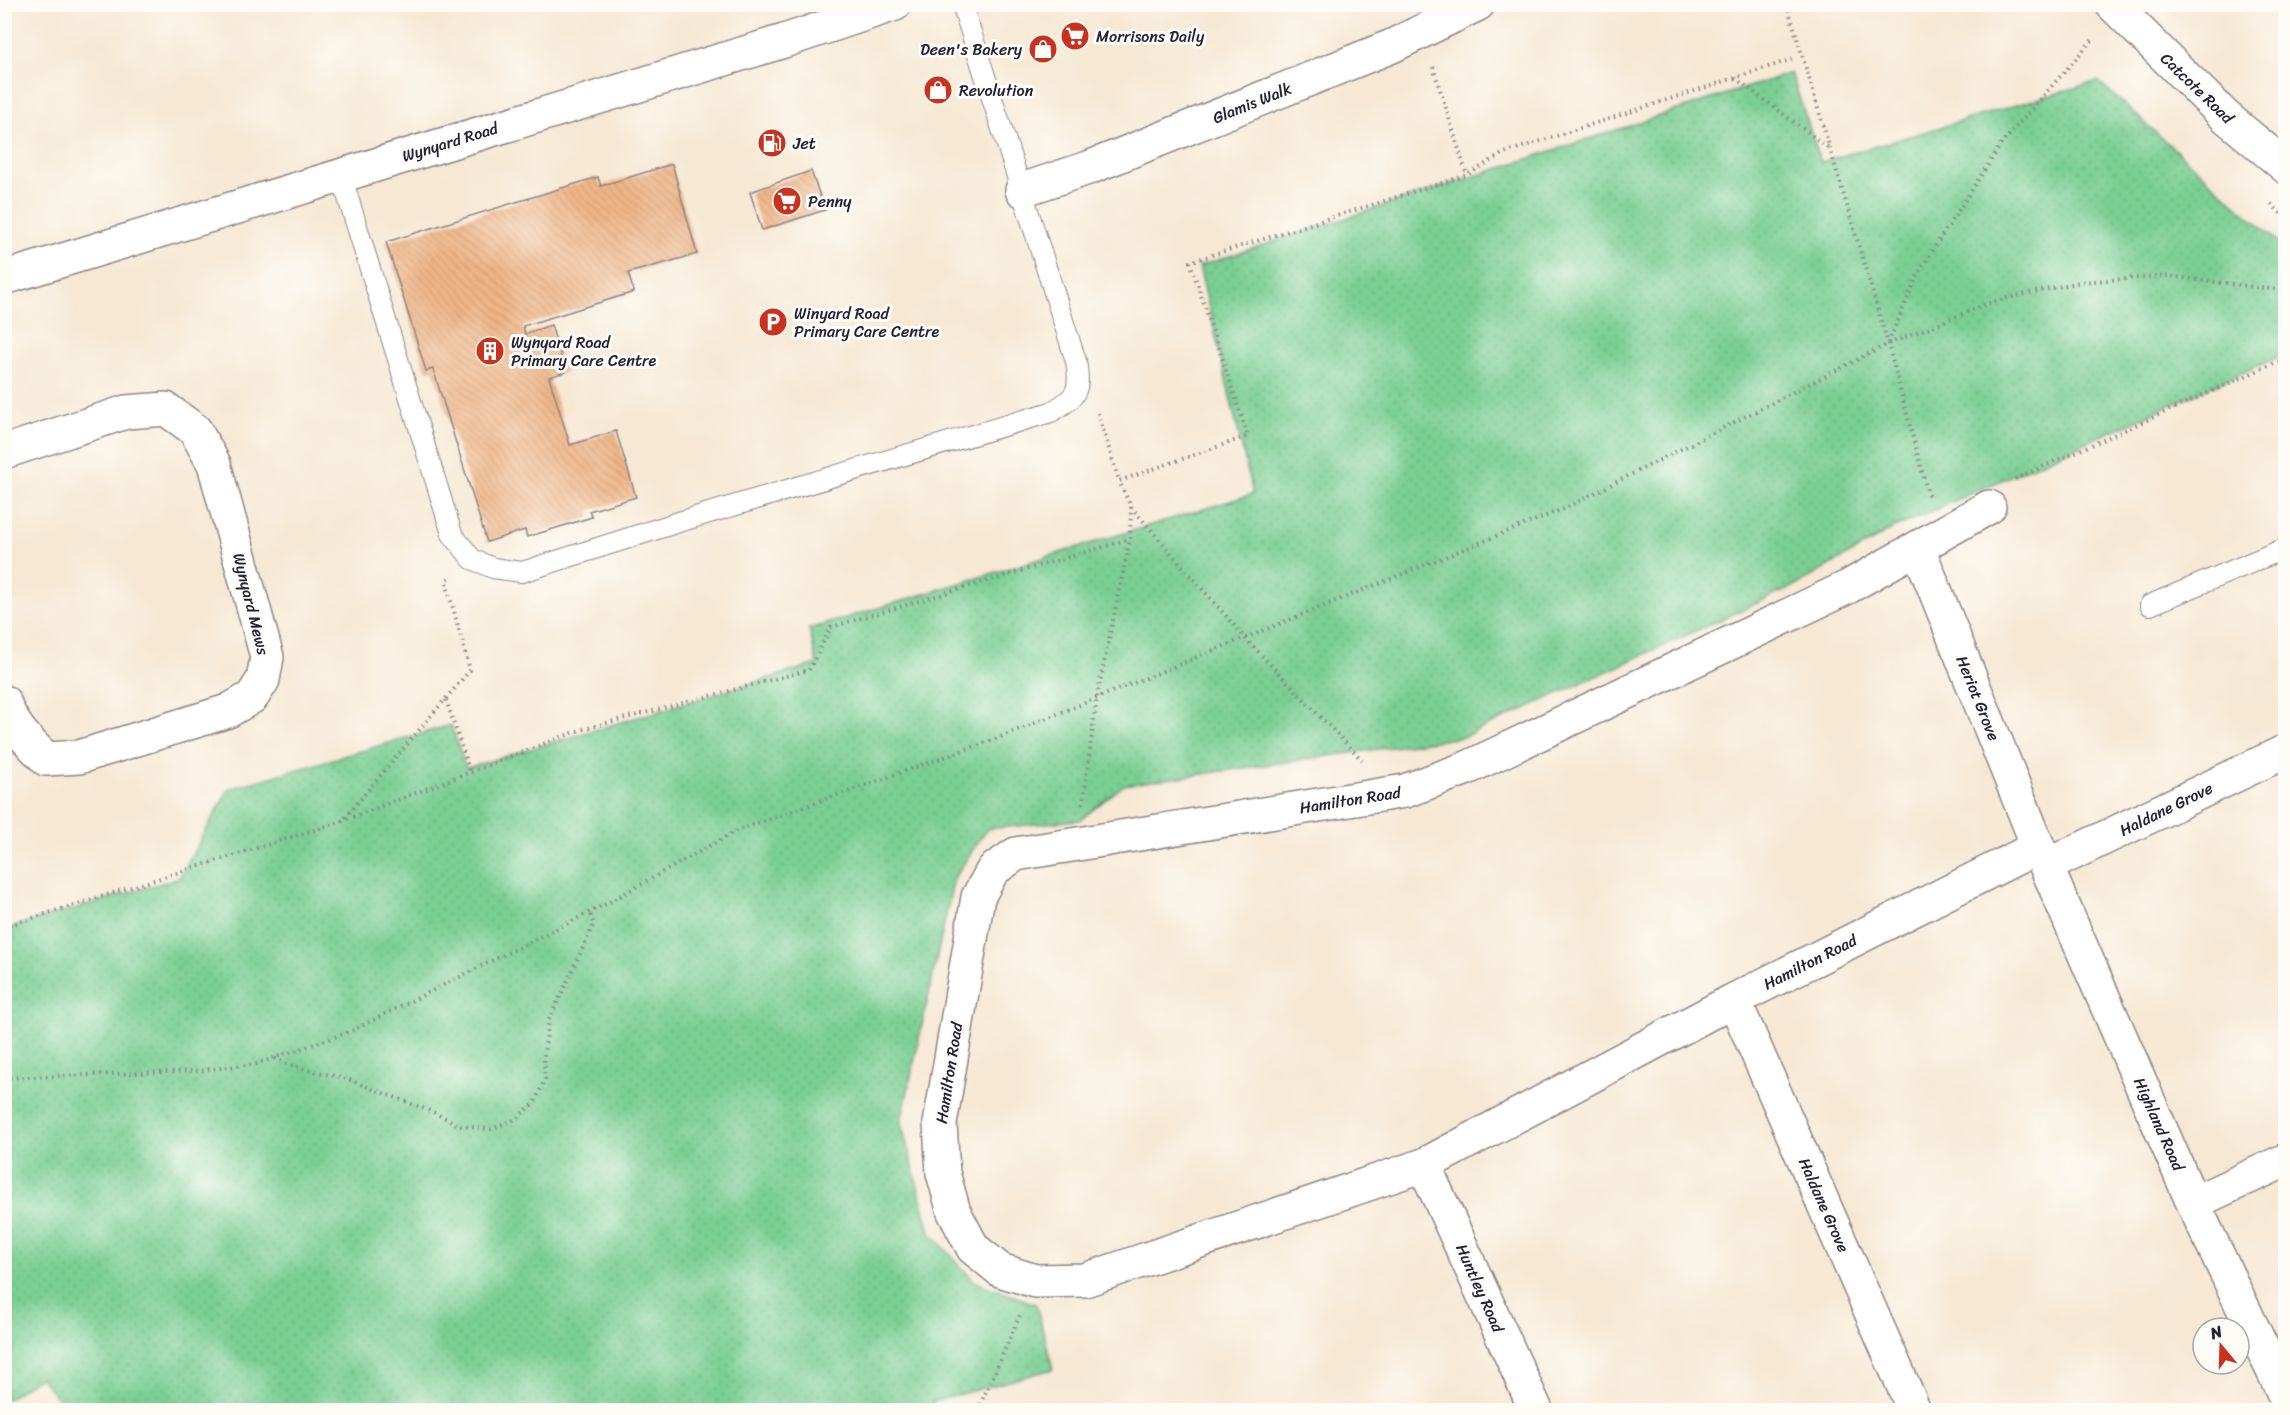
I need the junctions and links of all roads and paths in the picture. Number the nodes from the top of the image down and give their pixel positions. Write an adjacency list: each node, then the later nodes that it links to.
1 (895, 4): 11 (street, Wynyard Road)
2 (962, 4): 13 (lane)
3 (1478, 4): 6 (street, Glamis Walk)
4 (1787, 4): 9 (path)
5 (2117, 9): 10 (street, Catcote Road); 16 (path)
6 (1422, 31): 12 (path); 13 (street, Glamis Walk)
7 (1796, 58): 8 (path)
8 (1735, 78): 9 (path); 12 (path)
9 (1830, 149): 16 (path)
10 (2286, 167)
11 (341, 175): 14 (street, Wynyard Road); 26 (lane)
12 (1467, 175): 20 (path)
13 (1022, 190): 18 (lane)
14 (4, 278)
15 (2286, 291): 16 (path)
16 (1888, 344): 24 (path); 28 (path)
17 (2285, 360): 22 (path)
18 (1077, 388): 20 (path); 26 (lane)
19 (4, 452): 31 (street, Wynyard Mews)
20 (1119, 481): 21 (path)
21 (1131, 507): 23 (path); 28 (path)
22 (1989, 507): 24 (street, Hamilton Road)
23 (1130, 539): 29 (path); 33 (path)
24 (1929, 543): 34 (street, Hamilton Road); 37 (street, Heriot Grove)
25 (2286, 548): 27 (lane)
26 (466, 552): 30 (path)
27 (2150, 605)
28 (1245, 638): 29 (path); 34 (path)
29 (1097, 696): 36 (path); 38 (path)
30 (446, 699): 33 (path); 35 (path)
31 (4, 702)
32 (2286, 751): 37 (street, Haldane Grove)
33 (470, 772): 35 (path)
34 (1393, 793): 36 (street, Hamilton Road)
35 (340, 822): 39 (path)
36 (1078, 844): 46 (street, Hamilton Road)
37 (2042, 857): 40 (street, Hamilton Road); 45 (street, Highland Road)
38 (589, 912): 41 (path); 41 (path)
39 (4, 927)
40 (1734, 1000): 44 (street, Hamilton Road); 52 (street, Haldane Grove)
41 (274, 1057): 42 (path)
42 (4, 1078)
43 (2286, 1160): 45 (street)
44 (1424, 1165): 46 (street, Hamilton Road); 51 (street, Huntley Road)
45 (2193, 1203): 47 (street, Highland Road)
46 (1035, 1281): 50 (path)
47 (2286, 1398)
48 (4, 1404): 49 (path)
49 (11, 1410)
50 (978, 1410)
51 (1536, 1410)
52 (1914, 1410)

